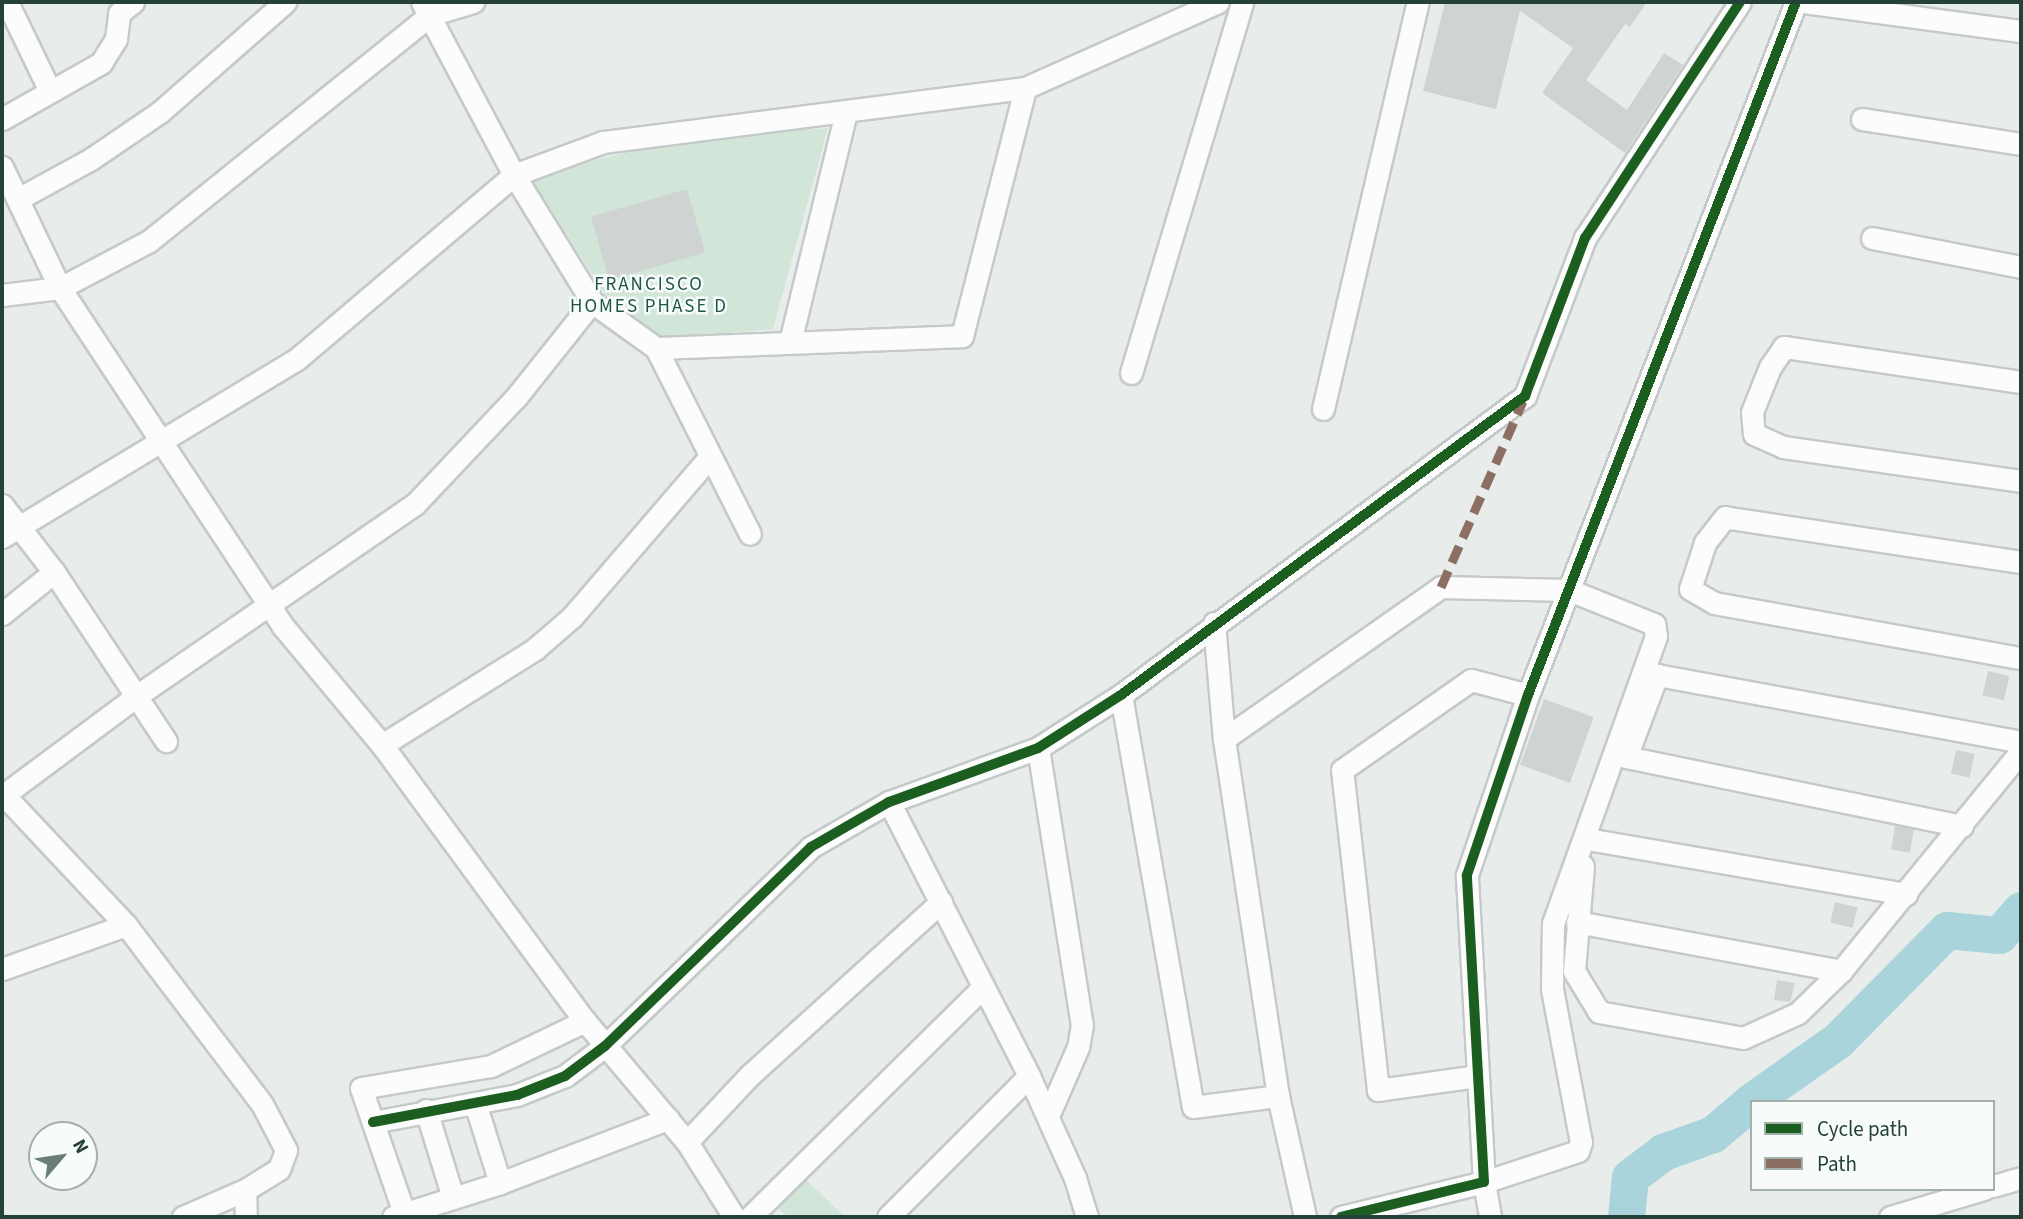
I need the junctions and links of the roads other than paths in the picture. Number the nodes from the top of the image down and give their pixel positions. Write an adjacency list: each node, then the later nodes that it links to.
1 (7, 2): 14 (street)
2 (285, 2): 21 (street)
3 (473, 2): 11 (street)
4 (1218, 2): 13 (street)
5 (1242, 2): 29 (street)
6 (1418, 2): 31 (street)
7 (1740, 2): 44 (street)
8 (1796, 2): 41 (street)
9 (1804, 2): 12 (street)
10 (122, 5): 14 (street)
11 (426, 8): 20 (street); 24 (street)
12 (2021, 31)
13 (1025, 88): 15 (street); 27 (street)
14 (50, 91): 17 (street)
15 (846, 113): 20 (street); 27 (street)
16 (1862, 118): 18 (street)
17 (2, 119)
18 (2021, 144)
19 (2, 167): 21 (street)
20 (514, 175): 26 (street); 32 (street)
21 (18, 200): 24 (street)
22 (1872, 238): 23 (street)
23 (2021, 267)
24 (60, 288): 25 (street); 32 (street)
25 (2, 295)
26 (592, 302): 28 (street); 42 (street)
27 (790, 342): 28 (street)
28 (656, 348): 33 (street)
29 (1131, 373)
30 (2021, 382): 34 (street)
31 (1323, 409)
32 (160, 442): 36 (street); 42 (street)
33 (709, 458): 37 (street); 52 (street)
34 (2021, 481)
35 (2, 505): 36 (street)
36 (20, 525): 38 (street); 40 (street)
37 (750, 534)
38 (2, 537)
39 (2021, 562): 45 (street)
40 (54, 572): 43 (street); 46 (street)
41 (1569, 590): 48 (street); 49 (street); 79 (street)
42 (269, 604): 46 (street); 52 (street)
43 (2, 614)
44 (1214, 623): 47 (street); 49 (street)
45 (2021, 657)
46 (138, 695): 50 (street); 56 (street)
47 (1121, 695): 53 (street); 71 (street)
48 (1528, 695): 70 (street); 70 (street)
49 (1224, 740): 71 (street)
50 (166, 741)
51 (2021, 742): 55 (street)
52 (382, 746): 67 (street)
53 (1038, 748): 57 (street); 74 (street)
54 (2021, 751): 58 (street)
55 (1626, 757): 58 (street); 59 (street)
56 (4, 794): 63 (street)
57 (889, 802): 61 (street); 68 (street)
58 (1962, 826): 60 (street)
59 (1593, 840): 60 (street); 62 (street)
60 (1906, 894): 65 (street)
61 (941, 902): 66 (street); 77 (street)
62 (1577, 922): 65 (street); 65 (street)
63 (126, 925): 64 (street); 82 (street)
64 (2, 968)
65 (1841, 971)
66 (984, 987): 69 (street); 89 (street)
67 (585, 1021): 68 (street); 76 (street)
68 (605, 1046): 72 (street); 75 (street)
69 (1029, 1076): 74 (street); 90 (street)
70 (1477, 1076): 79 (street)
71 (1278, 1096): 92 (street)
72 (475, 1103): 73 (street); 80 (street)
73 (426, 1111): 76 (street); 84 (street)
74 (1048, 1116): 91 (street)
75 (668, 1119): 77 (street); 80 (street)
76 (373, 1122): 85 (street)
77 (687, 1142): 88 (street)
78 (2021, 1178): 81 (street)
79 (1484, 1182): 93 (street); 94 (street)
80 (500, 1183): 84 (street)
81 (1995, 1185)
82 (245, 1190): 86 (street); 87 (street)
83 (1977, 1191): 95 (street)
84 (453, 1198): 85 (street)
85 (399, 1215)
86 (183, 1217)
87 (246, 1217)
88 (734, 1217)
89 (750, 1217)
90 (888, 1217)
91 (1087, 1217)
92 (1305, 1217)
93 (1341, 1217)
94 (1490, 1217)
95 (1890, 1217)

